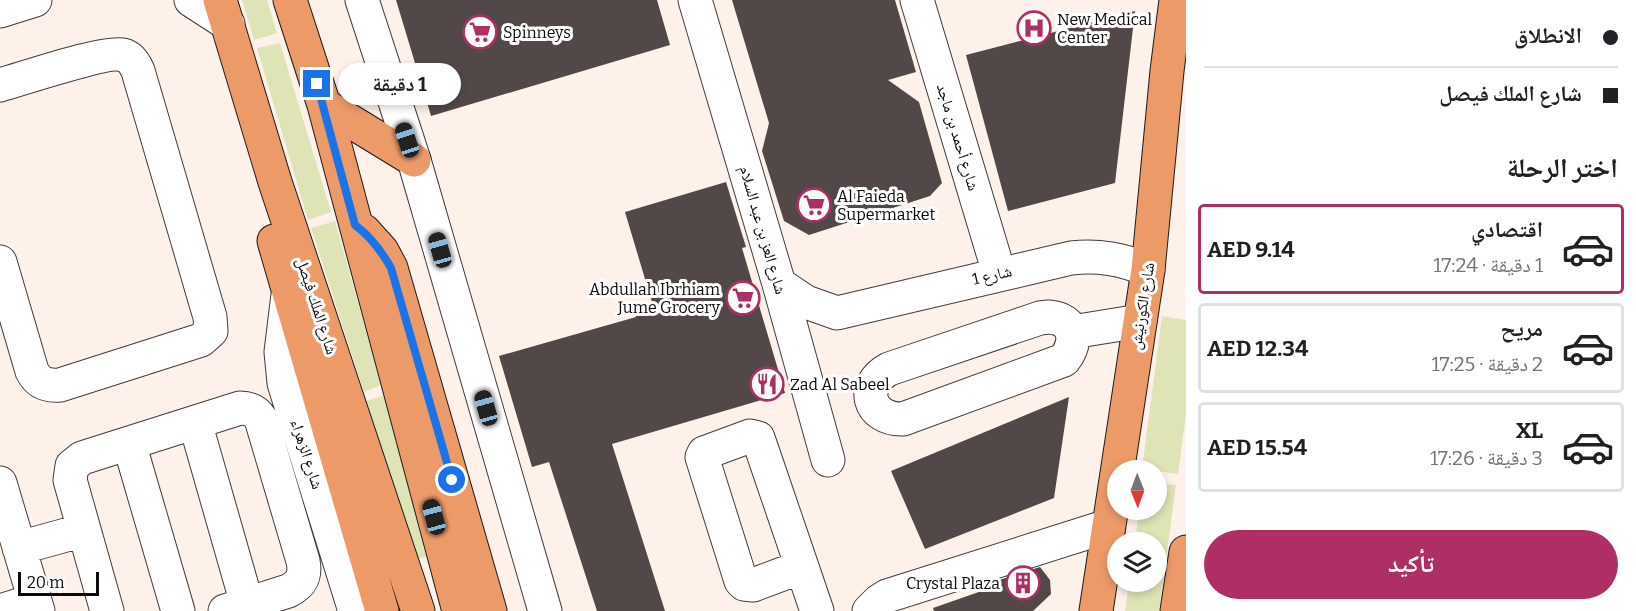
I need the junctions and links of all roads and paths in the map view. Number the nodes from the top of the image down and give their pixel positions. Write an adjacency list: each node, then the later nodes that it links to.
1 (35, 0): 8 (street)
2 (191, 0): 9 (street)
3 (290, 0): 11 (main road)
4 (362, 0): 12 (street)
5 (695, 0): 18 (street, شارع العز بن عبد السلام)
6 (917, 0): 17 (street, شارع أحمد بن ماجد)
7 (1176, 0): 16 (main road, شارع الكورنيش)
8 (0, 11)
9 (224, 12): 13 (main road, شارع الملك فيصل)
10 (0, 85): 15 (street)
11 (324, 105): 12 (main road); 14 (main road)
12 (414, 160): 42 (street)
13 (275, 182): 19 (main road); 39 (main road, شارع الملك فيصل)
14 (355, 225): 40 (main road); 41 (main road)
15 (0, 262)
16 (1148, 270): 17 (street, شارع 1); 21 (main road, شارع الكورنيش)
17 (999, 273): 20 (street, شارع 1)
18 (779, 284): 20 (street); 23 (street, شارع العز بن عبد السلام)
19 (288, 295): 37 (street, شارع الزهراء); 38 (main road)
20 (837, 313): 23 (street)
21 (1140, 321): 22 (street); 28 (main road, شارع الكورنيش)
22 (1072, 332): 22 (street)
23 (800, 365): 26 (street, شارع العز بن عبد السلام)
24 (195, 422): 25 (street); 33 (street); 33 (street)
25 (129, 443): 29 (street); 36 (street)
26 (828, 460)
27 (0, 483): 30 (street)
28 (1108, 526): 44 (street); 45 (main road, شارع الكورنيش)
29 (84, 530): 30 (street); 35 (street)
30 (19, 548): 32 (street)
31 (801, 567): 43 (street)
32 (36, 606): 34 (street)
33 (236, 608)
34 (0, 611)
35 (107, 611)
36 (178, 611)
37 (355, 611)
38 (382, 611)
39 (418, 611)
40 (459, 611)
41 (490, 611)
42 (545, 611)
43 (817, 611)
44 (869, 611)
45 (1096, 611)

